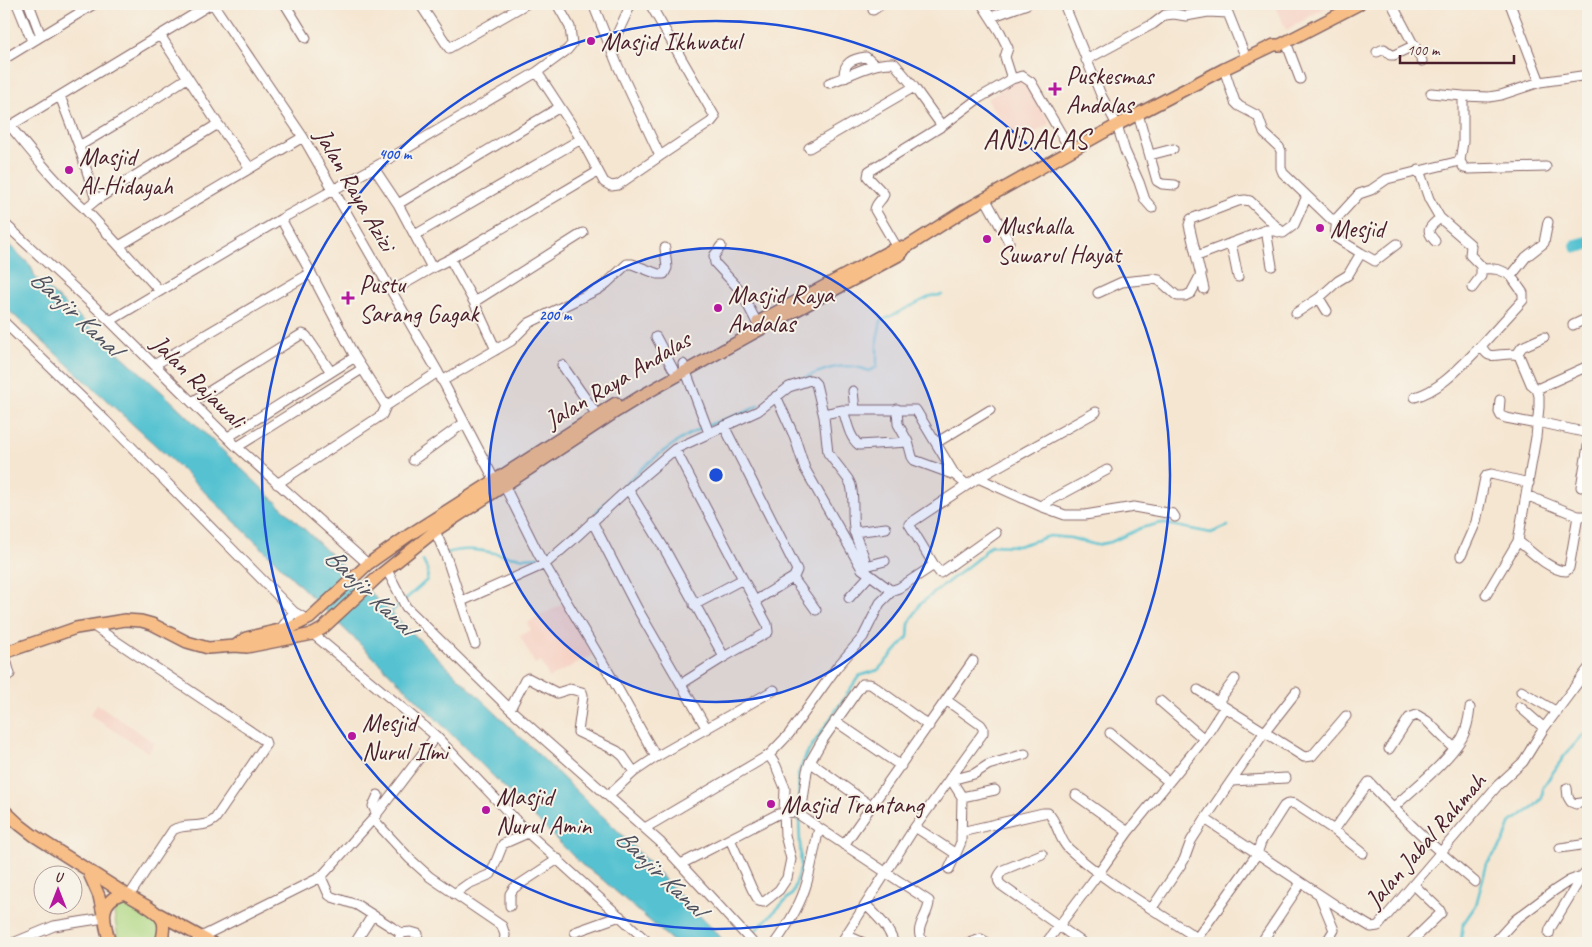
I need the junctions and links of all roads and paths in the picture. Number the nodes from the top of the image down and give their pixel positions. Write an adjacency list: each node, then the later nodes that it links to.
1 (17, 4): 26 (street)
2 (29, 4): 24 (street)
3 (94, 4): 24 (street)
4 (212, 4): 23 (street); 55 (street, Jalan Raya Azizi)
5 (286, 4): 25 (street)
6 (420, 4): 7 (street)
7 (526, 4)
8 (557, 4): 37 (street)
9 (593, 4): 30 (street)
10 (631, 4): 30 (street)
11 (650, 4): 62 (street)
12 (882, 4): 21 (street)
13 (982, 4): 22 (street)
14 (1027, 4): 22 (street)
15 (1064, 4): 34 (street)
16 (1346, 4): 28 (main road, Jalan Raya Andalas)
17 (1359, 4): 27 (main road, Jalan Raya Andalas)
18 (1392, 4): 29 (street)
19 (1510, 4): 42 (street)
20 (1207, 8): 32 (street); 34 (street)
21 (873, 10)
22 (991, 17): 40 (street)
23 (160, 35): 39 (street); 46 (street)
24 (41, 36): 26 (street)
25 (306, 38)
26 (32, 41): 33 (street)
27 (1286, 42): 28 (main road, Jalan Raya Andalas); 41 (street)
28 (1274, 45): 32 (main road, Jalan Raya Andalas)
29 (1415, 45): 31 (street); 35 (street)
30 (610, 47): 62 (street)
31 (1377, 52)
32 (1246, 58): 36 (main road, Jalan Raya Andalas)
33 (4, 59)
34 (1086, 60): 52 (street)
35 (1422, 61)
36 (1224, 69): 49 (main road, Jalan Raya Andalas); 71 (street)
37 (537, 72): 48 (street); 66 (street)
38 (1588, 75): 42 (street)
39 (187, 78): 51 (street); 57 (street)
40 (1012, 79): 54 (street); 60 (street)
41 (1300, 80)
42 (1540, 82): 47 (street)
43 (829, 83): 44 (street)
44 (914, 87): 54 (street); 58 (street)
45 (1431, 93): 47 (street)
46 (60, 96): 53 (street); 57 (street)
47 (1463, 96): 63 (street)
48 (560, 107): 56 (street); 74 (street)
49 (1138, 114): 52 (main road, Jalan Raya Andalas); 61 (street)
50 (4, 117): 53 (street)
51 (218, 124): 65 (street); 73 (street)
52 (1117, 125): 60 (main road, Jalan Raya Andalas); 75 (street)
53 (10, 126): 76 (street)
54 (942, 126): 93 (street)
55 (303, 137): 65 (street); 70 (street, Jalan Raya Azizi)
56 (580, 139): 68 (street); 85 (street)
57 (79, 146): 73 (street)
58 (810, 148)
59 (1173, 149): 61 (street)
60 (1071, 151): 72 (main road, Jalan Raya Andalas)
61 (1150, 155): 69 (street)
62 (660, 156): 68 (street)
63 (1460, 161): 64 (street); 67 (street)
64 (1546, 167)
65 (250, 168): 90 (street)
66 (374, 168): 70 (street); 74 (street)
67 (1419, 170): 77 (street); 78 (street)
68 (597, 172): 96 (street)
69 (1175, 185)
70 (334, 190): 79 (street); 108 (street, Jalan Raya Azizi)
71 (1306, 196): 77 (street); 84 (street)
72 (985, 198): 87 (street); 93 (main road, Jalan Raya Andalas)
73 (96, 200): 76 (street)
74 (398, 204): 85 (street)
75 (1152, 208)
76 (85, 209): 90 (street)
77 (1337, 218): 94 (street)
78 (1440, 218): 86 (street); 99 (street)
79 (280, 219): 100 (street); 107 (street)
80 (1548, 222): 102 (street)
81 (4, 223): 115 (street, Jalan Rajawali)
82 (1266, 230): 84 (street); 88 (street); 97 (street)
83 (583, 233): 111 (street)
84 (1284, 233): 95 (street)
85 (415, 235): 98 (street)
86 (1435, 241)
87 (1009, 242)
88 (1232, 243): 95 (street); 103 (street)
89 (1397, 244): 94 (street)
90 (119, 246): 107 (street)
91 (721, 246): 117 (street)
92 (665, 248): 122 (street)
93 (901, 250): 105 (main road, Jalan Raya Andalas)
94 (1360, 253): 110 (street)
95 (1197, 256): 101 (street)
96 (450, 259): 98 (street); 111 (street)
97 (1272, 266)
98 (432, 268): 108 (street)
99 (1482, 268): 102 (street); 104 (street)
100 (311, 273): 124 (street); 125 (street)
101 (1201, 274): 106 (street); 109 (street)
102 (1511, 276): 121 (street)
103 (1238, 277)
104 (1472, 288)
105 (830, 289): 117 (main road, Jalan Raya Andalas); 128 (main road, Jalan Raya Andalas)
106 (1204, 289)
107 (160, 291): 115 (street)
108 (392, 292): 131 (street, Jalan Raya Azizi)
109 (1098, 293)
110 (1319, 298): 112 (street); 113 (street)
111 (474, 302): 122 (street)
112 (1327, 311)
113 (1296, 313)
114 (1588, 318): 118 (street)
115 (110, 321): 125 (street, Jalan Rajawali)
116 (4, 322): 197 (street)
117 (757, 323): 128 (main road, Jalan Raya Andalas)
118 (1573, 325)
119 (656, 337): 128 (street)
120 (1544, 337): 123 (street)
121 (1481, 346): 123 (street); 136 (street)
122 (496, 350): 131 (street)
123 (1518, 355): 132 (street)
124 (355, 357): 129 (street); 130 (street)
125 (154, 365): 138 (street, Jalan Rajawali)
126 (562, 365): 147 (street)
127 (1588, 366): 132 (street)
128 (680, 368): 147 (main road, Jalan Raya Andalas); 151 (street); 156 (main road, Jalan Raya Andalas)
129 (362, 369): 139 (street); 140 (street)
130 (331, 372): 134 (street); 138 (street)
131 (440, 376): 140 (street); 148 (street, Jalan Raya Azizi)
132 (1537, 388): 149 (street)
133 (853, 391): 143 (street)
134 (296, 394): 139 (street); 153 (street)
135 (776, 396): 146 (street); 150 (street); 186 (street)
136 (1415, 397)
137 (1500, 400): 149 (street)
138 (192, 402): 153 (street, Jalan Rajawali)
139 (303, 406): 158 (street)
140 (386, 406): 166 (street)
141 (897, 409): 143 (street); 154 (street); 155 (street)
142 (843, 410): 143 (street); 146 (street); 154 (street)
143 (855, 410)
144 (990, 410): 155 (street)
145 (1096, 412): 163 (street)
146 (824, 414): 178 (street)
147 (597, 415): 156 (main road, Jalan Raya Andalas)
148 (464, 423): 160 (street); 164 (street, Jalan Raya Azizi)
149 (1538, 423): 152 (street); 165 (street)
150 (724, 426): 151 (street); 188 (street)
151 (707, 428): 159 (street)
152 (1588, 432)
153 (228, 437): 158 (street, Jalan Rajawali)
154 (908, 442): 162 (street)
155 (936, 443): 162 (street)
156 (558, 446): 164 (main road, Jalan Raya Andalas)
157 (1588, 446): 168 (street)
158 (237, 447): 166 (street, Jalan Rajawali)
159 (675, 449): 169 (street); 189 (street)
160 (413, 460)
161 (1107, 470): 171 (street)
162 (955, 475): 167 (street)
163 (978, 478): 167 (street); 171 (street)
164 (500, 483): 176 (main road, Jalan Raya Andalas); 182 (street, Jalan Raya Azizi)
165 (1528, 483): 170 (street); 181 (street)
166 (277, 484): 185 (street, Jalan Rajawali)
167 (967, 485): 184 (street)
168 (1580, 487)
169 (628, 489): 175 (street); 195 (street)
170 (1526, 495): 172 (street); 180 (street)
171 (1040, 506): 174 (street)
172 (1578, 516): 173 (street); 180 (street)
173 (1588, 516)
174 (1175, 517)
175 (592, 521): 182 (street); 210 (street)
176 (433, 527): 185 (main road, Jalan Raya Andalas); 187 (main road, Jalan Raya Andalas); 193 (street)
177 (886, 528): 178 (street)
178 (854, 532): 186 (street)
179 (996, 533): 184 (street)
180 (1518, 542): 191 (street)
181 (1461, 556)
182 (542, 560): 193 (street); 235 (street, Jalan Raya Azizi)
183 (885, 561): 186 (street)
184 (934, 565): 190 (street)
185 (366, 566): 198 (main road, Jalan Raya Andalas)
186 (867, 571): 190 (street); 192 (street)
187 (383, 572): 201 (main road, Jalan Raya Andalas); 220 (street)
188 (793, 578): 194 (street); 196 (street)
189 (743, 579): 194 (street); 195 (street)
190 (893, 590): 234 (street)
191 (1486, 595)
192 (849, 598)
193 (462, 601): 202 (street)
194 (755, 601): 205 (street)
195 (694, 604): 205 (street)
196 (816, 610)
197 (294, 612): 198 (street); 200 (street)
198 (308, 619): 200 (main road, Jalan Raya Andalas)
199 (92, 625): 203 (main road); 204 (main road); 285 (street)
200 (279, 631): 203 (main road, Jalan Raya Andalas)
201 (317, 631): 203 (main road); 229 (street)
202 (475, 644)
203 (235, 646)
204 (4, 653): 208 (street)
205 (724, 657): 210 (street)
206 (973, 661): 215 (street)
207 (1588, 670): 221 (street, Jalan Jabal Rahmah)
208 (4, 678)
209 (1235, 679): 217 (street)
210 (681, 684): 226 (street)
211 (774, 690): 226 (street)
212 (1198, 690): 217 (street)
213 (1521, 691): 221 (street)
214 (1296, 692): 228 (street)
215 (946, 700): 224 (street); 240 (street)
216 (1160, 701): 230 (street)
217 (1220, 705): 228 (street); 230 (street)
218 (1520, 707): 225 (street)
219 (1470, 708): 231 (street)
220 (510, 709): 238 (street); 247 (street)
221 (1557, 712): 225 (street, Jalan Jabal Rahmah)
222 (1346, 716): 228 (street)
223 (835, 720): 224 (street); 236 (street); 237 (street)
224 (929, 726): 237 (street)
225 (1544, 728): 269 (street, Jalan Jabal Rahmah)
226 (707, 729): 235 (street)
227 (1110, 733): 242 (street)
228 (1264, 733): 241 (street)
229 (436, 736): 255 (street); 263 (street)
230 (1204, 738): 242 (street)
231 (1454, 748): 232 (street); 251 (street)
232 (1390, 749)
233 (1025, 754): 240 (street)
234 (770, 755): 253 (street); 258 (street)
235 (656, 757): 238 (street)
236 (810, 762): 250 (street); 254 (street)
237 (900, 766): 250 (street)
238 (634, 772): 247 (street)
239 (1286, 778): 241 (street)
240 (950, 779): 248 (street); 257 (street)
241 (1232, 780): 256 (street)
242 (1169, 782): 262 (street)
243 (1567, 788): 249 (street)
244 (996, 790): 248 (street)
245 (378, 795): 255 (street)
246 (1076, 795): 262 (street)
247 (608, 796): 258 (street)
248 (962, 797): 261 (street)
249 (1588, 801)
250 (871, 806): 266 (street)
251 (1393, 808): 260 (street); 269 (street)
252 (4, 810): 277 (main road)
253 (784, 812): 254 (street); 264 (street); 264 (street)
254 (798, 814): 259 (street)
255 (375, 817): 281 (street); 286 (street)
256 (1205, 819): 272 (street, Jalan Jabal Rahmah); 290 (street)
257 (916, 827): 270 (street); 278 (street)
258 (645, 828): 274 (street)
259 (819, 828): 266 (street); 313 (street)
260 (1334, 830): 268 (street); 272 (street)
261 (961, 832): 270 (street); 279 (street)
262 (1128, 832): 279 (street)
263 (528, 833): 273 (street); 286 (street)
264 (730, 839): 274 (street)
265 (1588, 844): 267 (street)
266 (844, 845): 278 (street)
267 (1560, 848)
268 (1364, 853)
269 (1440, 853): 282 (street); 284 (street, Jalan Jabal Rahmah)
270 (956, 854): 275 (street)
271 (1042, 854): 295 (street)
272 (1258, 854): 283 (street, Jalan Jabal Rahmah); 302 (street)
273 (558, 858): 289 (street); 293 (street)
274 (681, 864): 312 (street)
275 (949, 869)
276 (1588, 869): 280 (street)
277 (88, 871): 285 (main road); 294 (main road)
278 (886, 872): 288 (street); 316 (street)
279 (1098, 874): 290 (street); 295 (street)
280 (1582, 876): 299 (street); 324 (street)
281 (321, 877): 292 (street); 303 (street)
282 (1475, 882)
283 (1301, 883): 287 (street, Jalan Jabal Rahmah); 321 (street)
284 (1414, 885): 287 (street, Jalan Jabal Rahmah); 323 (street)
285 (127, 894): 291 (main road); 294 (main road)
286 (454, 894): 310 (street)
287 (1320, 896): 322 (street)
288 (866, 905): 300 (street); 301 (street)
289 (510, 906)
290 (1152, 908): 302 (street)
291 (159, 914): 303 (main road); 306 (main road)
292 (372, 916): 297 (street); 308 (street)
293 (620, 916): 296 (street); 311 (street)
294 (104, 917): 304 (street); 305 (main road)
295 (1058, 927): 319 (street); 320 (street)
296 (575, 932)
297 (400, 933): 298 (street); 309 (street)
298 (418, 934)
299 (1549, 934)
300 (846, 935): 314 (street); 315 (street)
301 (893, 941)
302 (1195, 941)
303 (197, 942): 307 (main road)
304 (13, 943)
305 (109, 943)
306 (161, 943)
307 (212, 943)
308 (355, 943)
309 (398, 943)
310 (504, 943)
311 (649, 943)
312 (753, 943)
313 (775, 943)
314 (841, 943)
315 (864, 943)
316 (924, 943)
317 (969, 943): 318 (street)
318 (988, 943)
319 (1046, 943)
320 (1083, 943)
321 (1262, 943)
322 (1326, 943)
323 (1410, 943)
324 (1494, 943)

